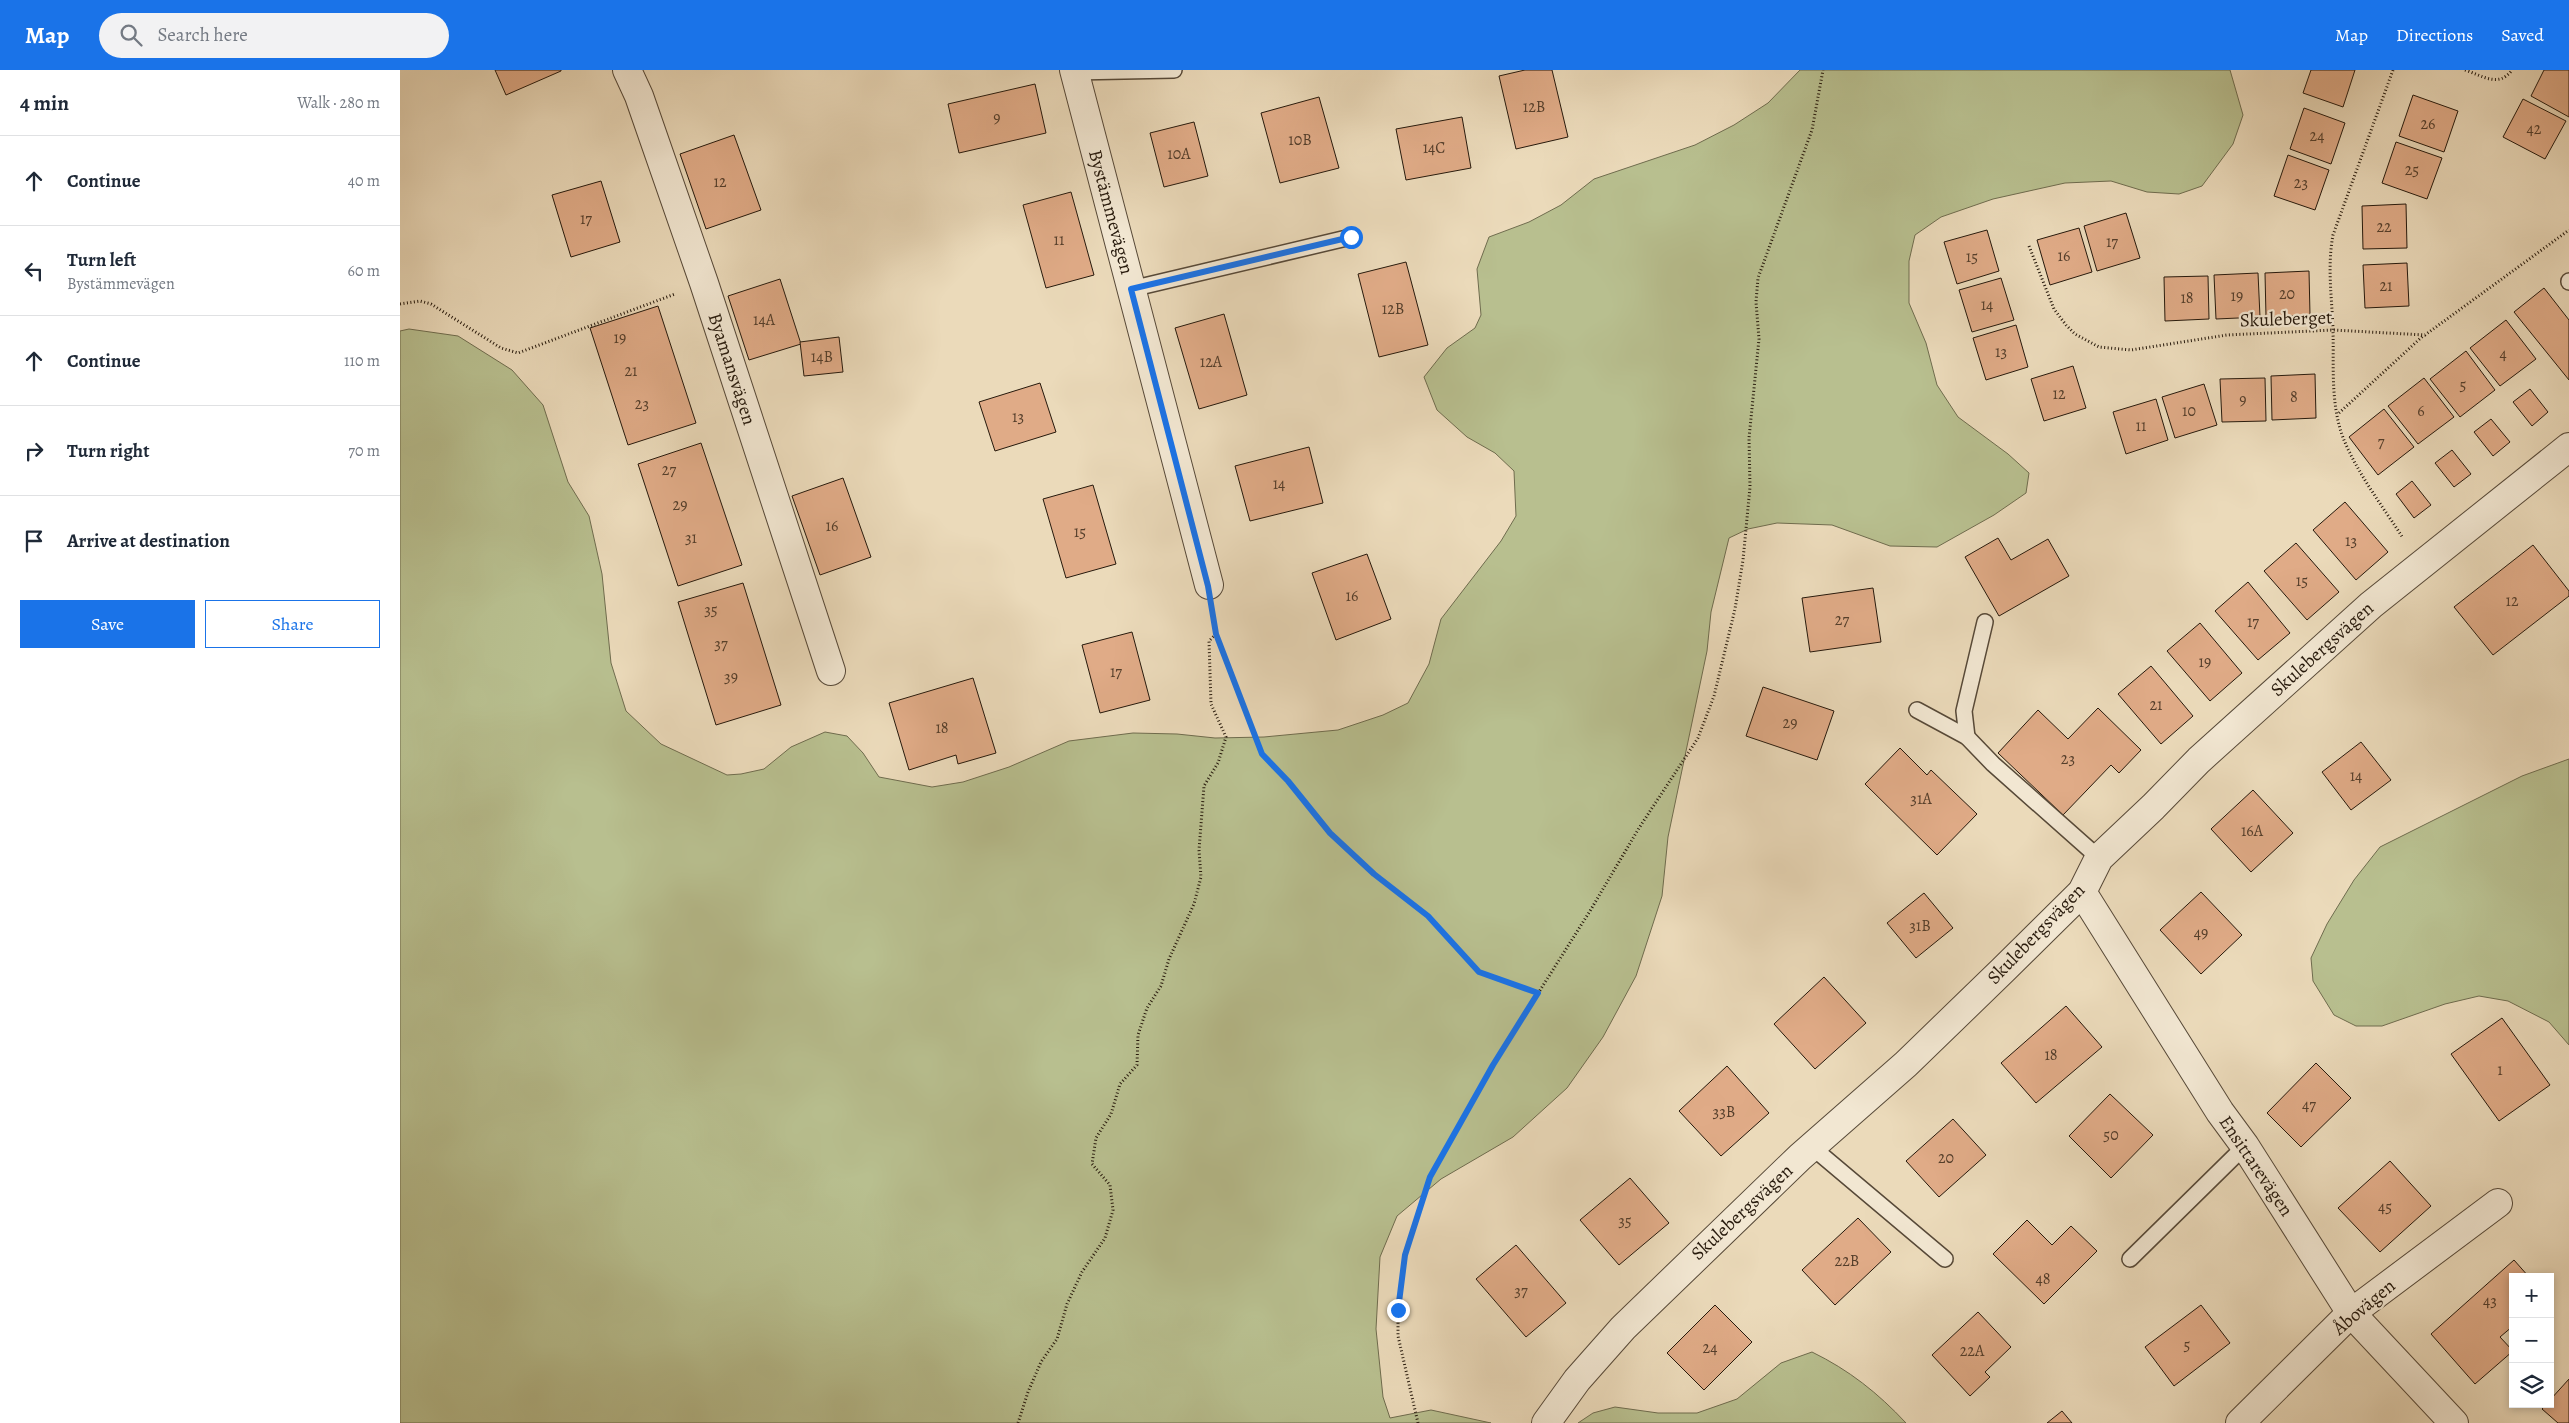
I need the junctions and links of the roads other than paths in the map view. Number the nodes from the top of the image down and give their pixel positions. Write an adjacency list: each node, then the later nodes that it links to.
1 (627, 70): 9 (street, Byamansvägen)
2 (1174, 70): 3 (lane)
3 (1074, 71): 5 (street, Bystämmevägen)
4 (1351, 237): 5 (lane)
5 (1131, 289): 7 (street, Bystämmevägen)
6 (2569, 447): 12 (street, Skulebergsvägen)
7 (1208, 586)
8 (1985, 622): 11 (lane)
9 (831, 671)
10 (1917, 710): 11 (lane)
11 (1967, 737): 12 (lane)
12 (2099, 858): 13 (street, Skulebergsvägen)
13 (2082, 892): 14 (street, Ensittarevägen); 15 (street, Skulebergsvägen)
14 (2245, 1146): 18 (lane); 19 (street, Ensittarevägen)
15 (1812, 1147): 17 (lane); 20 (street, Skulebergsvägen)
16 (2498, 1203): 19 (street, Åbovägen)
17 (1944, 1259)
18 (2130, 1259)
19 (2351, 1313): 21 (street, Åbovägen); 22 (street, Ensittarevägen)
20 (1546, 1423)
21 (2240, 1423)
22 (2454, 1423)

